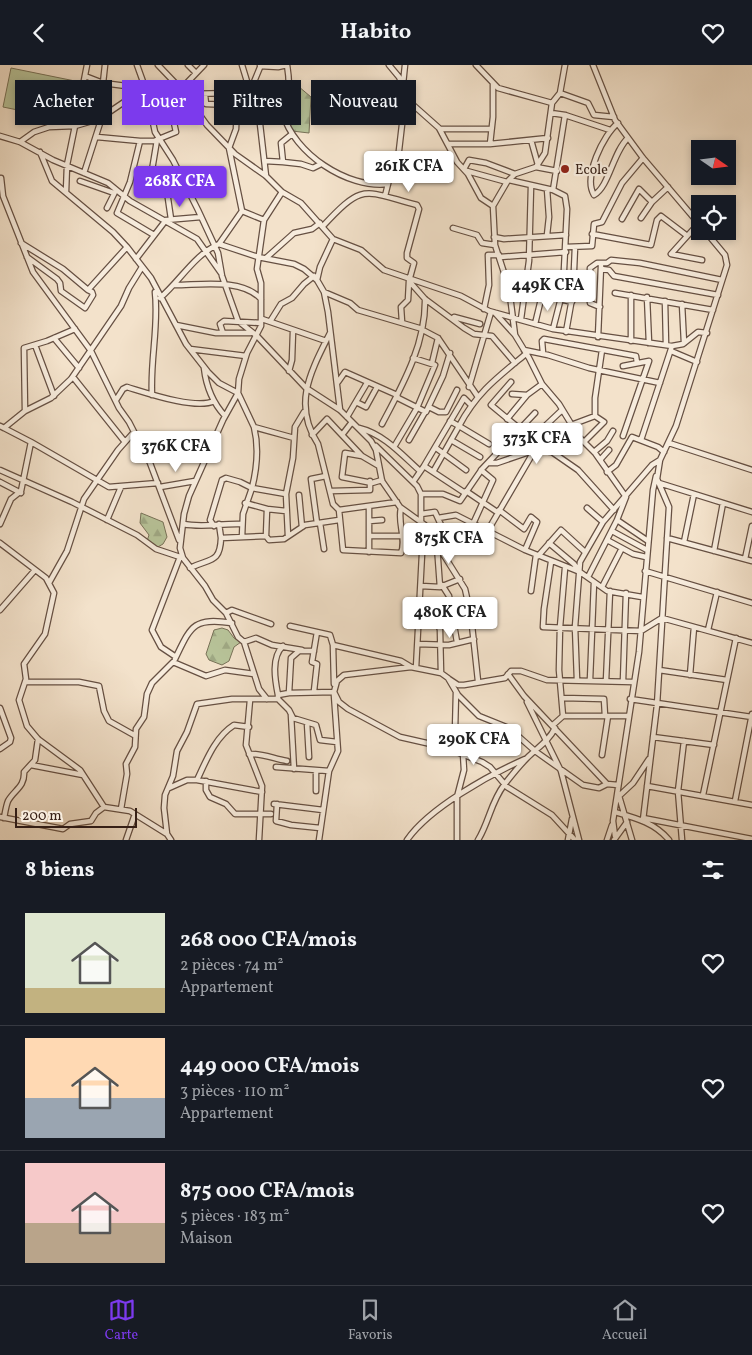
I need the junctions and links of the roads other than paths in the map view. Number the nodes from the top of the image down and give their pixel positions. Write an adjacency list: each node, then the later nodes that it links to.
1 (87, 65): 16 (street)
2 (105, 65): 18 (street)
3 (137, 65): 54 (street)
4 (158, 65): 19 (street)
5 (188, 65): 15 (street)
6 (204, 65): 15 (street)
7 (242, 65): 21 (street)
8 (287, 65): 14 (street); 49 (street)
9 (389, 65): 23 (street)
10 (405, 65): 24 (street)
11 (476, 65): 26 (street)
12 (565, 65): 27 (street)
13 (593, 65): 36 (street)
14 (260, 66): 22 (street)
15 (196, 73): 20 (street)
16 (85, 76): 17 (street); 45 (street)
17 (96, 80)
18 (104, 80)
19 (172, 80)
20 (188, 80)
21 (248, 80)
22 (255, 80)
23 (400, 80)
24 (403, 80)
25 (112, 84): 33 (street)
26 (493, 84): 30 (street); 47 (street)
27 (560, 93): 30 (street); 36 (street)
28 (214, 94): 29 (street)
29 (205, 95): 31 (street)
30 (552, 103): 34 (street)
31 (214, 104)
32 (416, 108): 46 (street)
33 (112, 110)
34 (551, 113): 35 (street); 52 (street)
35 (565, 115): 48 (street); 69 (street)
36 (614, 117): 38 (street)
37 (204, 121): 60 (street)
38 (618, 123): 48 (street); 53 (street)
39 (78, 125): 45 (street)
40 (100, 125): 51 (street)
41 (174, 125): 54 (street)
42 (236, 125): 60 (street)
43 (260, 125): 63 (street)
44 (402, 125): 76 (street)
45 (75, 126): 57 (street); 66 (street)
46 (440, 129): 47 (street); 58 (street)
47 (491, 129): 59 (street)
48 (610, 130): 53 (street)
49 (292, 135): 64 (street); 65 (street)
50 (0, 136): 57 (street)
51 (97, 137): 56 (street); 70 (street)
52 (548, 137): 55 (street); 67 (street)
53 (628, 138): 62 (street)
54 (158, 140): 56 (street); 91 (street); 93 (street)
55 (531, 140): 59 (street); 67 (street)
56 (140, 141): 84 (street)
57 (20, 142): 61 (street)
58 (449, 144): 59 (street); 68 (street)
59 (490, 144)
60 (229, 148): 72 (street); 89 (street)
61 (40, 152): 66 (street); 82 (street)
62 (643, 158): 78 (street); 100 (street)
63 (265, 161): 64 (street); 72 (street)
64 (283, 162): 65 (street)
65 (321, 164): 76 (street)
66 (67, 165): 70 (street); 82 (street)
67 (537, 166): 69 (street); 71 (street)
68 (465, 170): 71 (street); 75 (street); 87 (street)
69 (557, 171): 80 (street)
70 (84, 173): 81 (street)
71 (515, 174): 75 (street)
72 (266, 176): 83 (street)
73 (0, 178): 109 (street)
74 (80, 181): 81 (street)
75 (508, 181): 77 (street); 87 (street)
76 (388, 184): 85 (street)
77 (531, 187): 79 (street); 106 (street)
78 (668, 187): 86 (street); 90 (street)
79 (547, 189): 80 (street); 102 (street)
80 (553, 190): 103 (street)
81 (115, 191): 84 (street); 88 (street)
82 (66, 192): 112 (street)
83 (282, 192): 96 (street); 97 (street)
84 (124, 195): 95 (street); 101 (street)
85 (385, 196): 97 (street); 128 (street)
86 (652, 202): 92 (street); 94 (street)
87 (493, 206): 105 (street)
88 (107, 208)
89 (242, 211): 96 (street); 110 (street)
90 (691, 214)
91 (201, 217): 93 (street); 110 (street)
92 (641, 218)
93 (172, 219): 95 (street)
94 (622, 219)
95 (166, 220): 101 (street); 115 (street)
96 (264, 220): 119 (street)
97 (321, 224): 107 (street); 120 (street)
98 (453, 228): 111 (street)
99 (691, 231): 104 (street)
100 (592, 234): 104 (street); 113 (street)
101 (154, 235): 121 (street)
102 (547, 235): 103 (street); 106 (street)
103 (566, 235): 114 (street)
104 (686, 235): 122 (street)
105 (494, 237): 106 (street); 111 (street)
106 (529, 237): 116 (street)
107 (333, 239): 126 (street); 128 (street)
108 (712, 240): 127 (street)
109 (21, 243): 117 (street); 133 (street)
110 (217, 245): 115 (street); 119 (street); 125 (street)
111 (495, 245): 118 (street)
112 (127, 247): 121 (street); 133 (street)
113 (575, 247): 114 (street); 145 (street)
114 (566, 249): 116 (street); 143 (street)
115 (207, 251): 125 (street); 130 (street)
116 (529, 254): 118 (street); 132 (street)
117 (25, 256): 133 (street); 161 (street)
118 (500, 256): 148 (street); 152 (street)
119 (258, 257): 120 (street); 141 (street)
120 (266, 258): 126 (street)
121 (136, 259): 124 (street)
122 (702, 260)
123 (601, 266): 127 (street); 138 (street); 147 (street); 147 (street)
124 (142, 267): 129 (street); 186 (street)
125 (222, 276): 131 (street)
126 (315, 278): 134 (street); 154 (street)
127 (722, 280): 138 (street)
128 (409, 281): 142 (street); 148 (street); 157 (street)
129 (154, 285): 140 (street); 215 (street)
130 (175, 285): 131 (street); 140 (street)
131 (225, 285): 141 (street); 155 (street)
132 (525, 290): 136 (street); 153 (street)
133 (88, 291)
134 (324, 293): 157 (street); 165 (street)
135 (615, 293): 137 (street)
136 (542, 295): 143 (street); 159 (street)
137 (631, 295): 139 (street); 178 (street)
138 (718, 295): 149 (street)
139 (647, 297): 144 (street); 179 (street)
140 (160, 298): 160 (street)
141 (261, 299): 156 (street)
142 (425, 299): 151 (street); 162 (street)
143 (561, 300): 145 (street); 163 (street)
144 (665, 301): 146 (street); 182 (street)
145 (572, 302): 166 (street)
146 (682, 304): 149 (street); 180 (street)
147 (600, 307): 173 (street)
148 (484, 309): 150 (street)
149 (713, 310): 169 (street)
150 (493, 312): 152 (street); 170 (street); 171 (street)
151 (450, 316): 158 (street); 171 (street)
152 (514, 317): 153 (street); 170 (street)
153 (521, 319): 159 (street)
154 (272, 320): 156 (street); 164 (street)
155 (238, 321): 156 (street); 167 (street); 168 (street)
156 (262, 321): 172 (street)
157 (402, 322): 162 (street)
158 (480, 323)
159 (536, 324): 163 (street)
160 (176, 325): 167 (street); 183 (street)
161 (75, 329): 174 (street); 186 (street)
162 (422, 329): 175 (street); 191 (street)
163 (553, 329): 166 (street)
164 (293, 331): 177 (street); 200 (street)
165 (331, 332): 177 (street); 203 (street)
166 (566, 332): 173 (street)
167 (223, 333): 168 (street)
168 (251, 333): 172 (street)
169 (707, 333): 180 (street); 192 (street)
170 (515, 335): 187 (street)
171 (484, 336): 194 (street); 209 (street)
172 (256, 337): 190 (street); 200 (street)
173 (598, 337): 176 (street)
174 (54, 338): 181 (street); 198 (street)
175 (438, 338): 188 (street); 193 (street)
176 (607, 338): 178 (street); 185 (street)
177 (326, 341): 210 (street)
178 (631, 341): 179 (street)
179 (649, 343): 182 (street)
180 (684, 343): 184 (street)
181 (35, 345): 214 (street); 227 (street)
182 (666, 345): 184 (street)
183 (190, 349): 190 (street); 196 (street)
184 (672, 349): 192 (street); 206 (street)
185 (603, 350): 189 (street); 195 (street); 199 (street)
186 (91, 351): 198 (street); 219 (street)
187 (526, 352): 189 (street); 194 (street); 207 (street)
188 (450, 353): 209 (street); 223 (street)
189 (543, 353): 199 (street)
190 (246, 356): 212 (street)
191 (413, 358): 193 (street); 216 (street)
192 (697, 362): 257 (street)
193 (432, 363): 224 (street)
194 (515, 363): 218 (street)
195 (637, 363): 197 (street); 202 (street)
196 (204, 366): 212 (street); 220 (street)
197 (623, 366)
198 (79, 368): 201 (street)
199 (599, 370): 202 (street); 232 (street)
200 (289, 371): 210 (street)
201 (73, 377): 214 (street); 255 (street)
202 (643, 379): 206 (street); 248 (street)
203 (338, 382): 204 (street); 225 (street)
204 (367, 383): 208 (street); 221 (street)
205 (511, 383): 234 (street)
206 (660, 383): 252 (street)
207 (542, 384): 217 (street); 226 (street)
208 (377, 387): 216 (street); 221 (street)
209 (469, 387): 218 (street)
210 (306, 388): 225 (street); 228 (street)
211 (458, 391): 223 (street)
212 (238, 393): 231 (street); 241 (street)
213 (512, 394): 217 (street)
214 (54, 395): 227 (street)
215 (152, 395): 219 (street); 220 (street)
216 (397, 395): 224 (street); 237 (street)
217 (527, 395): 234 (street)
218 (478, 397): 222 (street)
219 (116, 400): 245 (street)
220 (214, 401): 231 (street)
221 (356, 402): 233 (street)
222 (470, 404): 235 (street); 239 (street)
223 (429, 407): 229 (street)
224 (417, 408): 229 (street); 259 (street)
225 (340, 410): 233 (street)
226 (562, 410): 238 (street); 261 (street)
227 (25, 411): 240 (street)
228 (304, 412): 246 (street); 249 (street)
229 (425, 412): 250 (street)
230 (535, 413): 243 (street)
231 (226, 416): 284 (street)
232 (595, 416): 238 (street); 256 (street)
233 (347, 417): 236 (street)
234 (507, 419): 243 (street)
235 (450, 421): 239 (street); 260 (street)
236 (352, 423): 242 (street); 247 (street)
237 (382, 424)
238 (571, 425): 256 (street)
239 (459, 426): 251 (street); 258 (street)
240 (2, 427): 254 (street)
241 (254, 427): 249 (street); 292 (street)
242 (358, 428): 253 (street); 259 (street)
243 (520, 429): 270 (street)
244 (613, 431): 263 (street)
245 (134, 432): 255 (street); 290 (street)
246 (312, 435): 247 (street); 281 (street)
247 (342, 435): 266 (street)
248 (623, 436)
249 (294, 438): 296 (street)
250 (408, 440)
251 (451, 440): 265 (street); 267 (street)
252 (641, 440): 264 (street); 279 (street)
253 (371, 441): 271 (street); 287 (street)
254 (31, 442): 282 (street); 286 (street)
255 (125, 442): 282 (street)
256 (584, 442): 263 (street)
257 (669, 443): 264 (street); 276 (street)
258 (489, 444)
259 (394, 447): 277 (street)
260 (436, 448): 265 (street); 272 (street)
261 (536, 450): 270 (street); 311 (street); 313 (street)
262 (610, 450): 268 (street)
263 (594, 452): 268 (street)
264 (664, 452): 269 (street)
265 (445, 453): 274 (street); 278 (street)
266 (362, 456): 271 (street); 285 (street)
267 (480, 457)
268 (600, 460): 279 (street)
269 (660, 460): 280 (street); 300 (street)
270 (488, 463): 275 (street)
271 (379, 466): 283 (street)
272 (424, 466): 277 (street); 278 (street)
273 (0, 470): 286 (street)
274 (466, 470)
275 (482, 470): 294 (street); 302 (street)
276 (752, 470)
277 (420, 471): 287 (street)
278 (433, 472): 294 (street)
279 (608, 472): 300 (street)
280 (657, 472): 289 (street); 346 (street)
281 (326, 476): 293 (street); 324 (street)
282 (96, 480): 291 (street); 305 (street)
283 (382, 480): 285 (street); 301 (street)
284 (196, 481): 290 (street); 326 (street)
285 (370, 481): 293 (street)
286 (23, 482): 295 (street); 305 (street)
287 (413, 482): 297 (street)
288 (0, 483): 295 (street)
289 (659, 483): 298 (street); 343 (street)
290 (159, 485): 291 (street); 345 (street)
291 (121, 487): 318 (street)
292 (252, 487): 296 (street); 303 (street); 330 (street)
293 (331, 491): 310 (street)
294 (466, 492): 297 (street); 302 (street)
295 (20, 493): 325 (street)
296 (286, 494): 312 (street)
297 (421, 494): 315 (street)
298 (694, 494): 304 (street); 351 (street)
299 (299, 495): 332 (street)
300 (626, 497): 311 (street); 317 (street)
301 (397, 502): 306 (street); 307 (street)
302 (482, 502): 313 (street); 329 (street)
303 (245, 503): 309 (street); 328 (street)
304 (724, 503): 314 (street); 358 (street)
305 (80, 507): 318 (street); 376 (street)
306 (369, 507): 310 (street); 321 (street)
307 (401, 508): 322 (street); 338 (street)
308 (587, 508): 323 (street)
309 (267, 509): 312 (street); 340 (street)
310 (338, 510): 319 (street)
311 (614, 510): 323 (street)
312 (286, 511): 336 (street)
313 (498, 511): 334 (street); 355 (street)
314 (752, 512)
315 (421, 514): 316 (street); 322 (street)
316 (438, 519): 329 (street); 342 (street)
317 (617, 519): 333 (street); 346 (street)
318 (107, 520): 362 (street)
319 (339, 520): 324 (street); 359 (street)
320 (382, 520): 321 (street)
321 (369, 521): 337 (street)
322 (421, 521): 352 (street)
323 (603, 522): 360 (street)
324 (319, 523): 332 (street); 354 (street)
325 (0, 524)
326 (183, 524): 330 (street); 345 (street)
327 (219, 524): 328 (street); 330 (street); 341 (street)
328 (242, 524): 339 (street)
329 (473, 525): 334 (street)
330 (214, 526)
331 (752, 526): 364 (street)
332 (302, 527): 336 (street)
333 (612, 531): 344 (street); 356 (street)
334 (487, 532): 355 (street)
335 (457, 533): 342 (street)
336 (288, 536): 340 (street)
337 (369, 536): 338 (street); 359 (street)
338 (402, 536): 347 (street)
339 (242, 537): 340 (street); 341 (street)
340 (266, 537)
341 (220, 538): 368 (street)
342 (447, 538): 352 (street)
343 (667, 538): 351 (street); 373 (street)
344 (607, 540): 353 (street); 372 (street)
345 (180, 541): 362 (street)
346 (648, 541): 356 (street)
347 (403, 542): 359 (street); 378 (street)
348 (0, 543): 369 (street)
349 (457, 543): 357 (street)
350 (549, 543): 360 (street); 361 (street); 371 (street)
351 (684, 543): 358 (street)
352 (436, 544): 357 (street); 377 (street)
353 (622, 548): 363 (street); 379 (street)
354 (324, 549)
355 (525, 550): 361 (street)
356 (647, 550): 363 (street)
357 (442, 551): 374 (street)
358 (714, 551): 364 (street)
359 (369, 552)
360 (585, 552): 371 (street)
361 (537, 556): 366 (street); 380 (street)
362 (181, 557): 368 (street); 415 (street)
363 (646, 557): 370 (street)
364 (745, 559): 365 (street)
365 (752, 561)
366 (551, 562): 367 (street); 395 (street)
367 (565, 567): 371 (street); 395 (street)
368 (190, 568): 388 (street)
369 (35, 570): 376 (street); 387 (street)
370 (645, 571): 373 (street); 384 (street)
371 (580, 572): 372 (street); 396 (street)
372 (588, 577): 375 (street)
373 (665, 577): 382 (street); 390 (street)
374 (460, 579): 377 (street); 405 (street)
375 (594, 582): 379 (street); 398 (street)
376 (49, 583): 431 (street)
377 (441, 586): 378 (street); 407 (street)
378 (421, 587): 391 (street)
379 (602, 587): 381 (street)
380 (531, 591)
381 (610, 591): 383 (street); 399 (street)
382 (717, 592): 385 (street); 401 (street)
383 (626, 593): 384 (street); 400 (street)
384 (642, 597): 402 (street)
385 (752, 603)
386 (434, 609): 389 (street)
387 (0, 610)
388 (226, 613): 392 (street); 393 (street)
389 (436, 618): 391 (street); 411 (street)
390 (662, 618): 397 (street); 402 (street); 418 (street)
391 (419, 620): 409 (street)
392 (232, 623): 406 (street); 415 (street)
393 (271, 624)
394 (290, 626): 403 (street)
395 (560, 627): 396 (street); 424 (street)
396 (575, 627): 398 (street); 425 (street)
397 (694, 627): 401 (street); 422 (street)
398 (592, 628): 399 (street); 426 (street)
399 (607, 628): 400 (street); 429 (street)
400 (623, 630): 402 (street); 430 (street)
401 (708, 630): 404 (street)
402 (640, 631): 432 (street)
403 (316, 632): 410 (street); 414 (street)
404 (736, 638): 408 (street); 427 (street)
405 (474, 639): 407 (street); 428 (street)
406 (244, 642): 412 (street); 420 (street)
407 (457, 642): 411 (street)
408 (752, 643)
409 (418, 644): 411 (street); 417 (street)
410 (333, 645): 417 (street); 435 (street)
411 (440, 645): 419 (street)
412 (283, 646): 413 (street); 438 (street)
413 (303, 651): 414 (street); 436 (street)
414 (314, 651): 433 (street)
415 (176, 657): 416 (street)
416 (173, 662): 420 (street); 454 (street)
417 (414, 668): 419 (street); 435 (street)
418 (659, 670): 422 (street); 443 (street)
419 (441, 673): 423 (street)
420 (254, 674): 440 (street)
421 (508, 674): 424 (street); 428 (street); 437 (street)
422 (690, 675): 427 (street)
423 (448, 678): 428 (street); 434 (street)
424 (561, 679): 425 (street); 439 (street)
425 (577, 680): 426 (street)
426 (590, 680): 429 (street)
427 (727, 680): 445 (street)
428 (478, 681)
429 (606, 681): 430 (street)
430 (623, 681): 432 (street)
431 (25, 682): 454 (street); 456 (street)
432 (633, 682): 441 (street)
433 (314, 691): 435 (street); 436 (street)
434 (456, 691): 462 (street); 464 (street)
435 (334, 692): 459 (street); 464 (street)
436 (289, 693): 438 (street)
437 (524, 696): 453 (street); 457 (street)
438 (278, 697): 440 (street); 446 (street)
439 (563, 697): 447 (street); 448 (street)
440 (267, 699): 442 (street)
441 (630, 699): 443 (street); 449 (street)
442 (250, 700): 452 (street); 484 (street)
443 (657, 703): 445 (street); 455 (street)
444 (0, 708): 461 (street)
445 (720, 712): 450 (street); 460 (street)
446 (291, 713): 451 (street); 472 (street)
447 (563, 716): 448 (street); 453 (street)
448 (607, 716): 449 (street); 465 (street)
449 (627, 716): 482 (street)
450 (752, 716): 491 (street)
451 (307, 723): 459 (street); 466 (street)
452 (249, 727): 463 (street); 478 (street)
453 (554, 727): 457 (street); 481 (street)
454 (134, 735): 494 (street)
455 (653, 737): 458 (street); 467 (street)
456 (38, 739): 470 (street); 477 (street)
457 (547, 740): 462 (street); 475 (street)
458 (684, 741): 460 (street); 486 (street)
459 (337, 742): 474 (street)
460 (714, 745): 488 (street)
461 (0, 749)
462 (534, 751): 468 (street); 475 (street)
463 (249, 754): 469 (street); 487 (street)
464 (463, 754): 476 (street); 489 (street)
465 (602, 755)
466 (310, 757)
467 (650, 757): 483 (street); 490 (street)
468 (525, 759): 476 (street); 480 (street)
469 (287, 761)
470 (31, 765): 477 (street); 502 (street)
471 (276, 767): 472 (street)
472 (294, 769): 473 (street)
473 (316, 771): 474 (street); 485 (street)
474 (329, 771): 495 (street)
475 (561, 771): 481 (street); 501 (street)
476 (495, 773): 480 (street); 489 (street)
477 (84, 775): 493 (street)
478 (197, 780): 479 (street); 484 (street)
479 (206, 781): 487 (street); 498 (street)
480 (504, 784): 509 (street); 518 (street)
481 (607, 784): 482 (street)
482 (618, 785): 490 (street)
483 (647, 786): 486 (street); 503 (street)
484 (168, 788): 508 (street)
485 (316, 791)
486 (678, 791): 488 (street); 506 (street)
487 (262, 792): 498 (street)
488 (703, 795): 491 (street)
489 (457, 797): 516 (street); 517 (street)
490 (618, 798): 496 (street); 500 (street)
491 (735, 801): 492 (street)
492 (752, 805)
493 (104, 807): 494 (street); 502 (street)
494 (121, 809): 497 (street)
495 (323, 810): 507 (street); 507 (street)
496 (615, 811): 500 (street); 504 (street)
497 (134, 814): 508 (street); 512 (street)
498 (260, 814): 499 (street); 514 (street)
499 (272, 814)
500 (625, 815): 503 (street); 505 (street)
501 (572, 816): 509 (street); 520 (street)
502 (2, 818)
503 (643, 819): 506 (street); 523 (street)
504 (612, 821): 510 (street); 521 (street)
505 (626, 822): 510 (street); 522 (street)
506 (681, 825): 511 (street); 524 (street)
507 (320, 828): 515 (street)
508 (167, 834): 513 (street)
509 (570, 834): 519 (street); 520 (street)
510 (615, 838)
511 (752, 839)
512 (126, 840)
513 (171, 840)
514 (258, 840)
515 (319, 840)
516 (407, 840)
517 (457, 840)
518 (478, 840)
519 (568, 840)
520 (577, 840)
521 (607, 840)
522 (632, 840)
523 (670, 840)
524 (682, 840)

